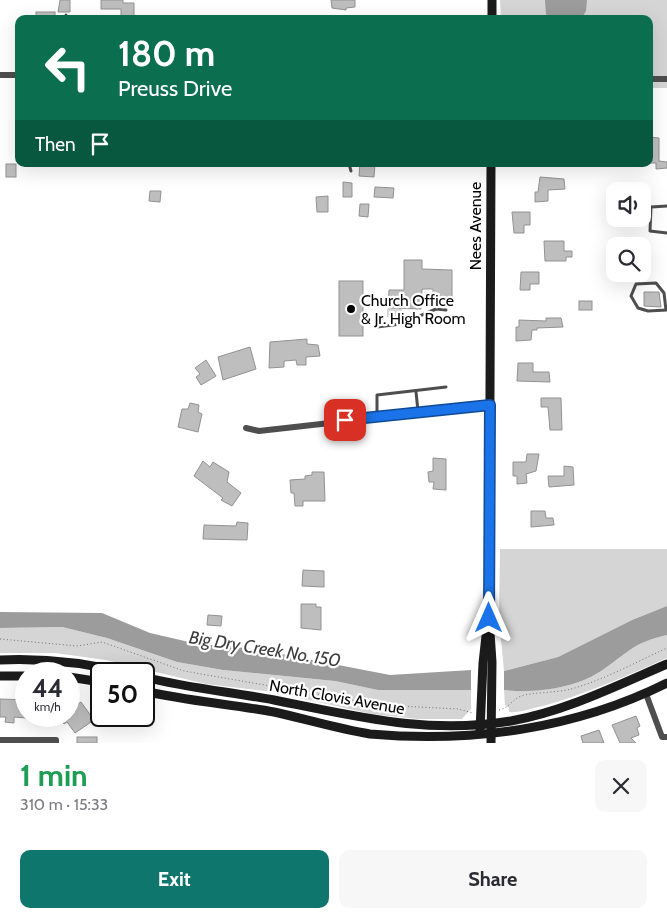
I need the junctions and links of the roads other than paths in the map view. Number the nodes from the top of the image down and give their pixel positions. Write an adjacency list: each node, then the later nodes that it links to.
1 (492, 0): 2 (main road)
2 (492, 15)
3 (0, 75): 4 (street)
4 (15, 75)
5 (653, 79): 6 (street)
6 (667, 79)
7 (350, 167): 9 (lane)
8 (491, 167): 17 (main road, Nees Avenue)
9 (351, 171)
10 (667, 206): 11 (lane)
11 (667, 233)
12 (446, 310): 14 (lane)
13 (667, 310): 13 (lane)
14 (377, 327)
15 (446, 387): 16 (lane)
16 (416, 392): 18 (lane); 19 (lane)
17 (490, 405): 18 (street); 21 (main road, Nees Avenue)
18 (418, 411): 19 (street)
19 (377, 416): 20 (street)
20 (246, 428)
21 (489, 618): 31 (main road, Nees Avenue); 32 (main road, Nees Avenue)
22 (0, 660): 24 (main road)
23 (667, 664): 32 (main road, North Clovis Avenue)
24 (90, 666)
25 (0, 676): 26 (main road)
26 (15, 676)
27 (155, 680): 31 (main road, North Clovis Avenue)
28 (667, 683): 30 (main road, North Clovis Avenue)
29 (155, 693): 36 (main road, North Clovis Avenue)
30 (646, 694): 33 (street); 35 (main road, North Clovis Avenue)
31 (481, 724): 32 (main road, North Clovis Avenue); 36 (main road, Nees Avenue)
32 (492, 724): 35 (main road, Nees Avenue)
33 (667, 737)
34 (0, 740): 37 (street)
35 (491, 740): 36 (main road, North Clovis Avenue)
36 (480, 741)
37 (56, 743)

